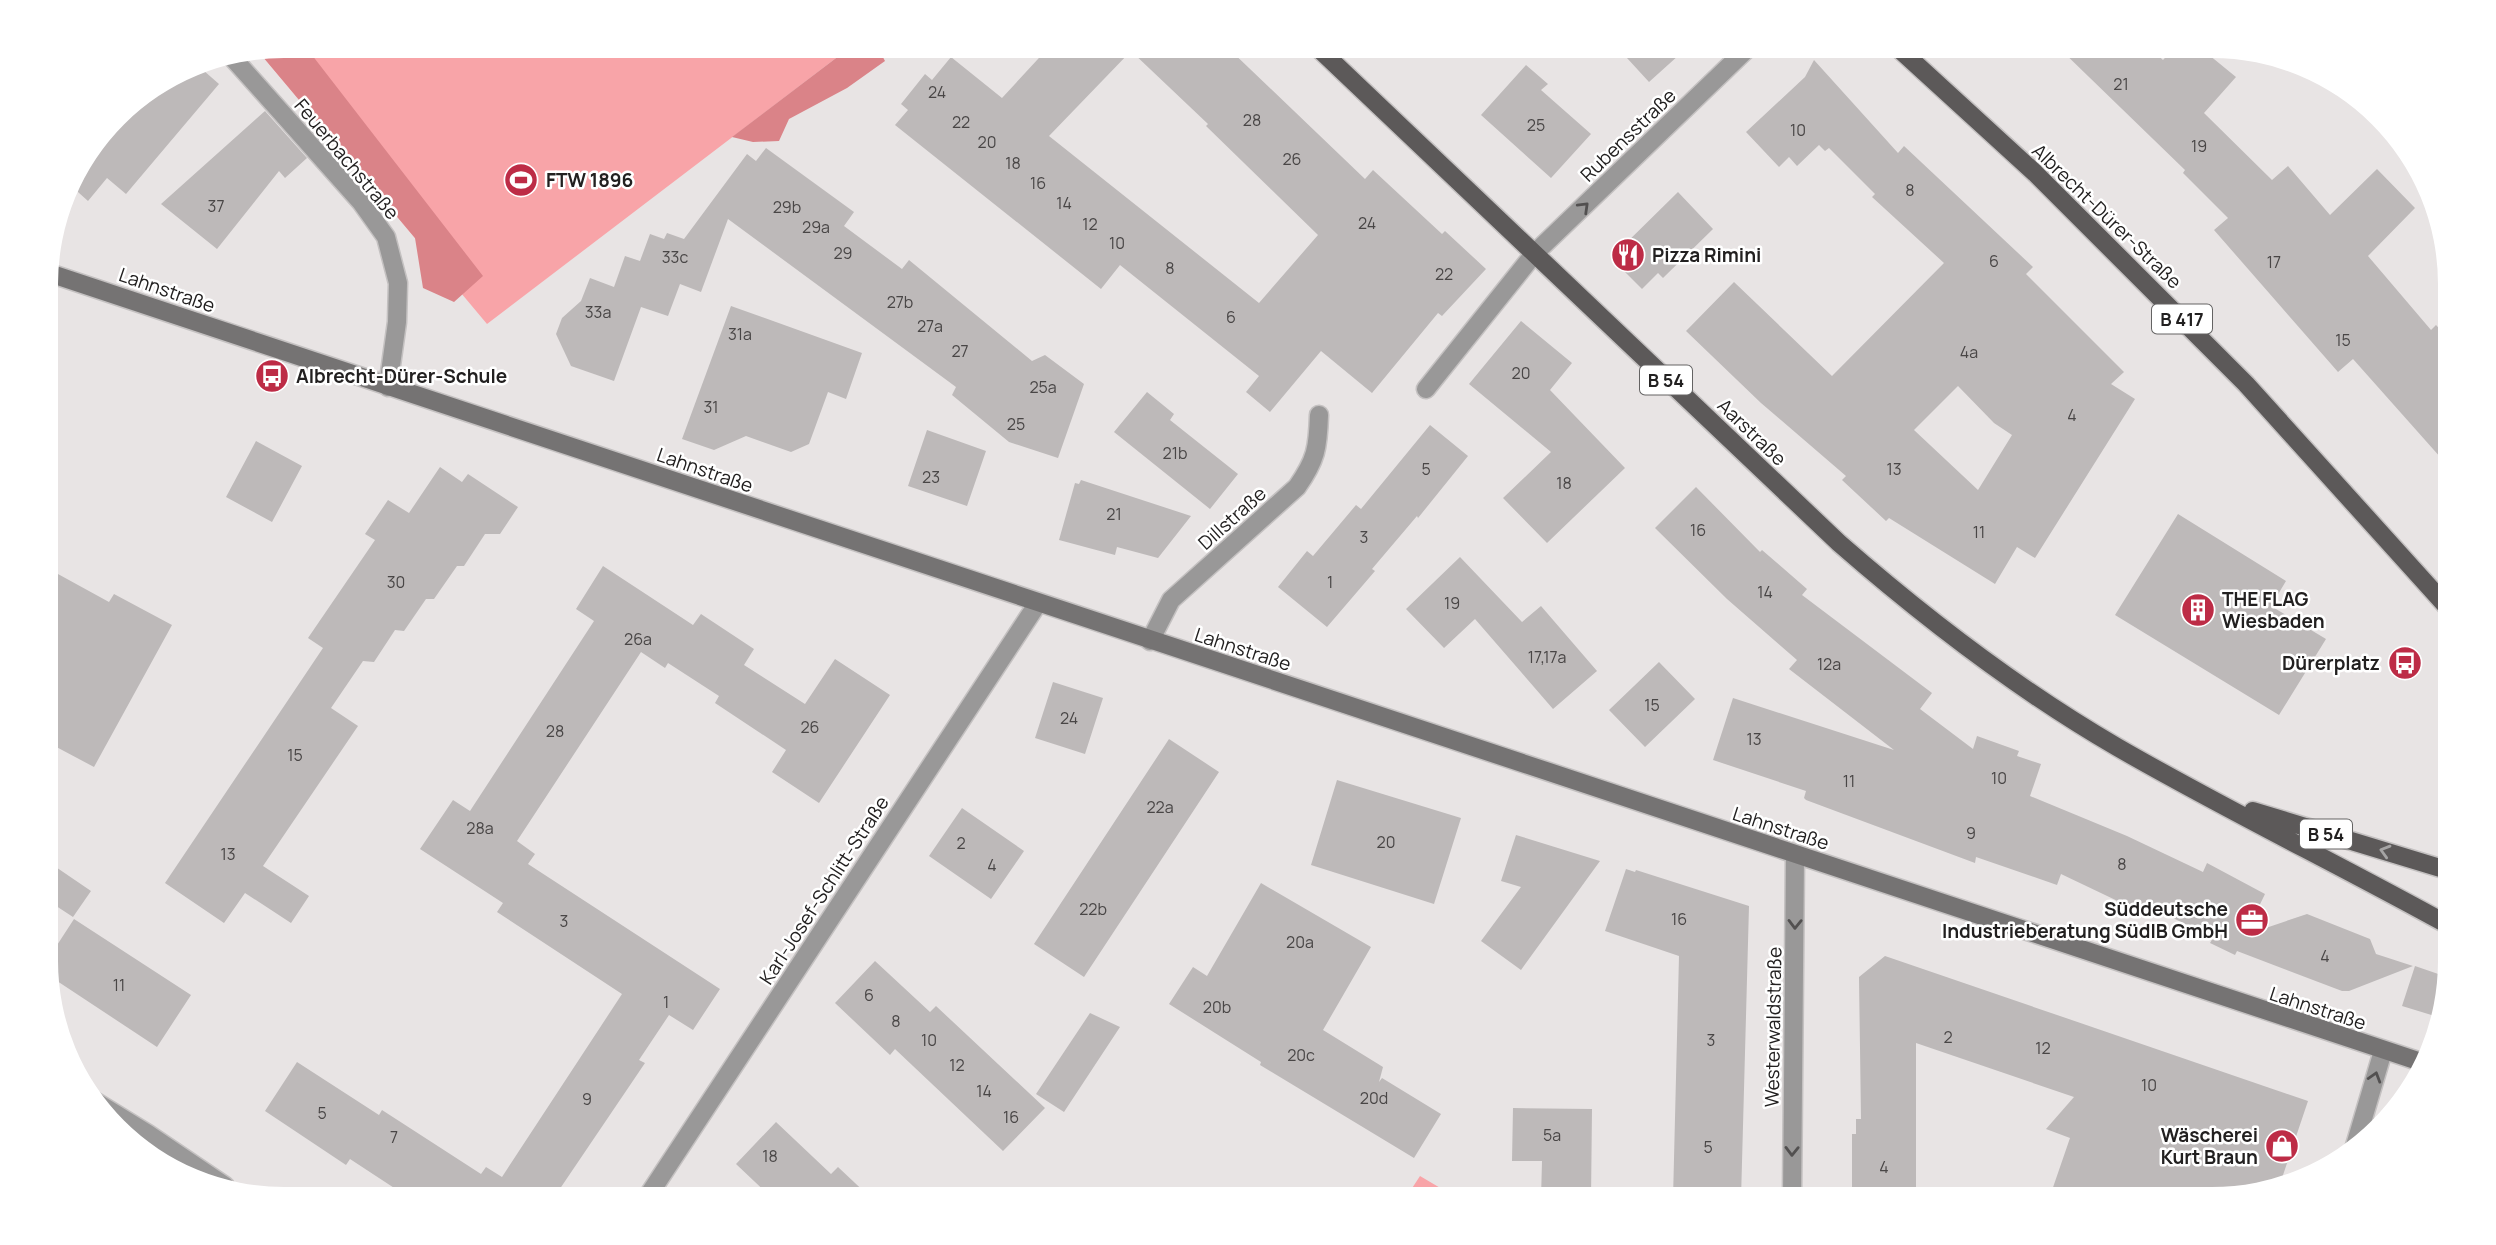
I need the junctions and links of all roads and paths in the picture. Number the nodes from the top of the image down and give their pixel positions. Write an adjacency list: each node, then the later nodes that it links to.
1 (1328, 58): 5 (main road, Aarstraße / B 54)
2 (1738, 58): 5 (street, Rubensstraße, one-way to 2)
3 (1913, 58): 10 (main road, Albrecht-Dürer-Straße / B 417)
4 (237, 63): 7 (street, Feuerbachstraße)
5 (1534, 254): 8 (street); 13 (main road, Aarstraße / B 54)
6 (58, 276): 7 (street, Lahnstraße)
7 (388, 387): 11 (street, Lahnstraße)
8 (1426, 389)
9 (1319, 415): 12 (street, Dillstraße)
10 (2438, 598)
11 (1038, 603): 12 (street, Lahnstraße); 22 (street, Karl-Josef-Schlitt-Straße)
12 (1150, 641): 14 (street, Lahnstraße)
13 (2203, 794): 15 (main road, Aarstraße / B 54, one-way to 13); 16 (main road, Aarstraße / B 54)
14 (1795, 856): 17 (street, Lahnstraße); 23 (street, Westerwaldstraße, one-way to 23)
15 (2438, 867)
16 (2438, 920)
17 (2383, 1051): 18 (street, Lahnstraße); 20 (street, one-way to 17)
18 (2415, 1061)
19 (121, 1117): 21 (street)
20 (2359, 1133)
21 (205, 1173)
22 (654, 1187)
23 (1792, 1187)

